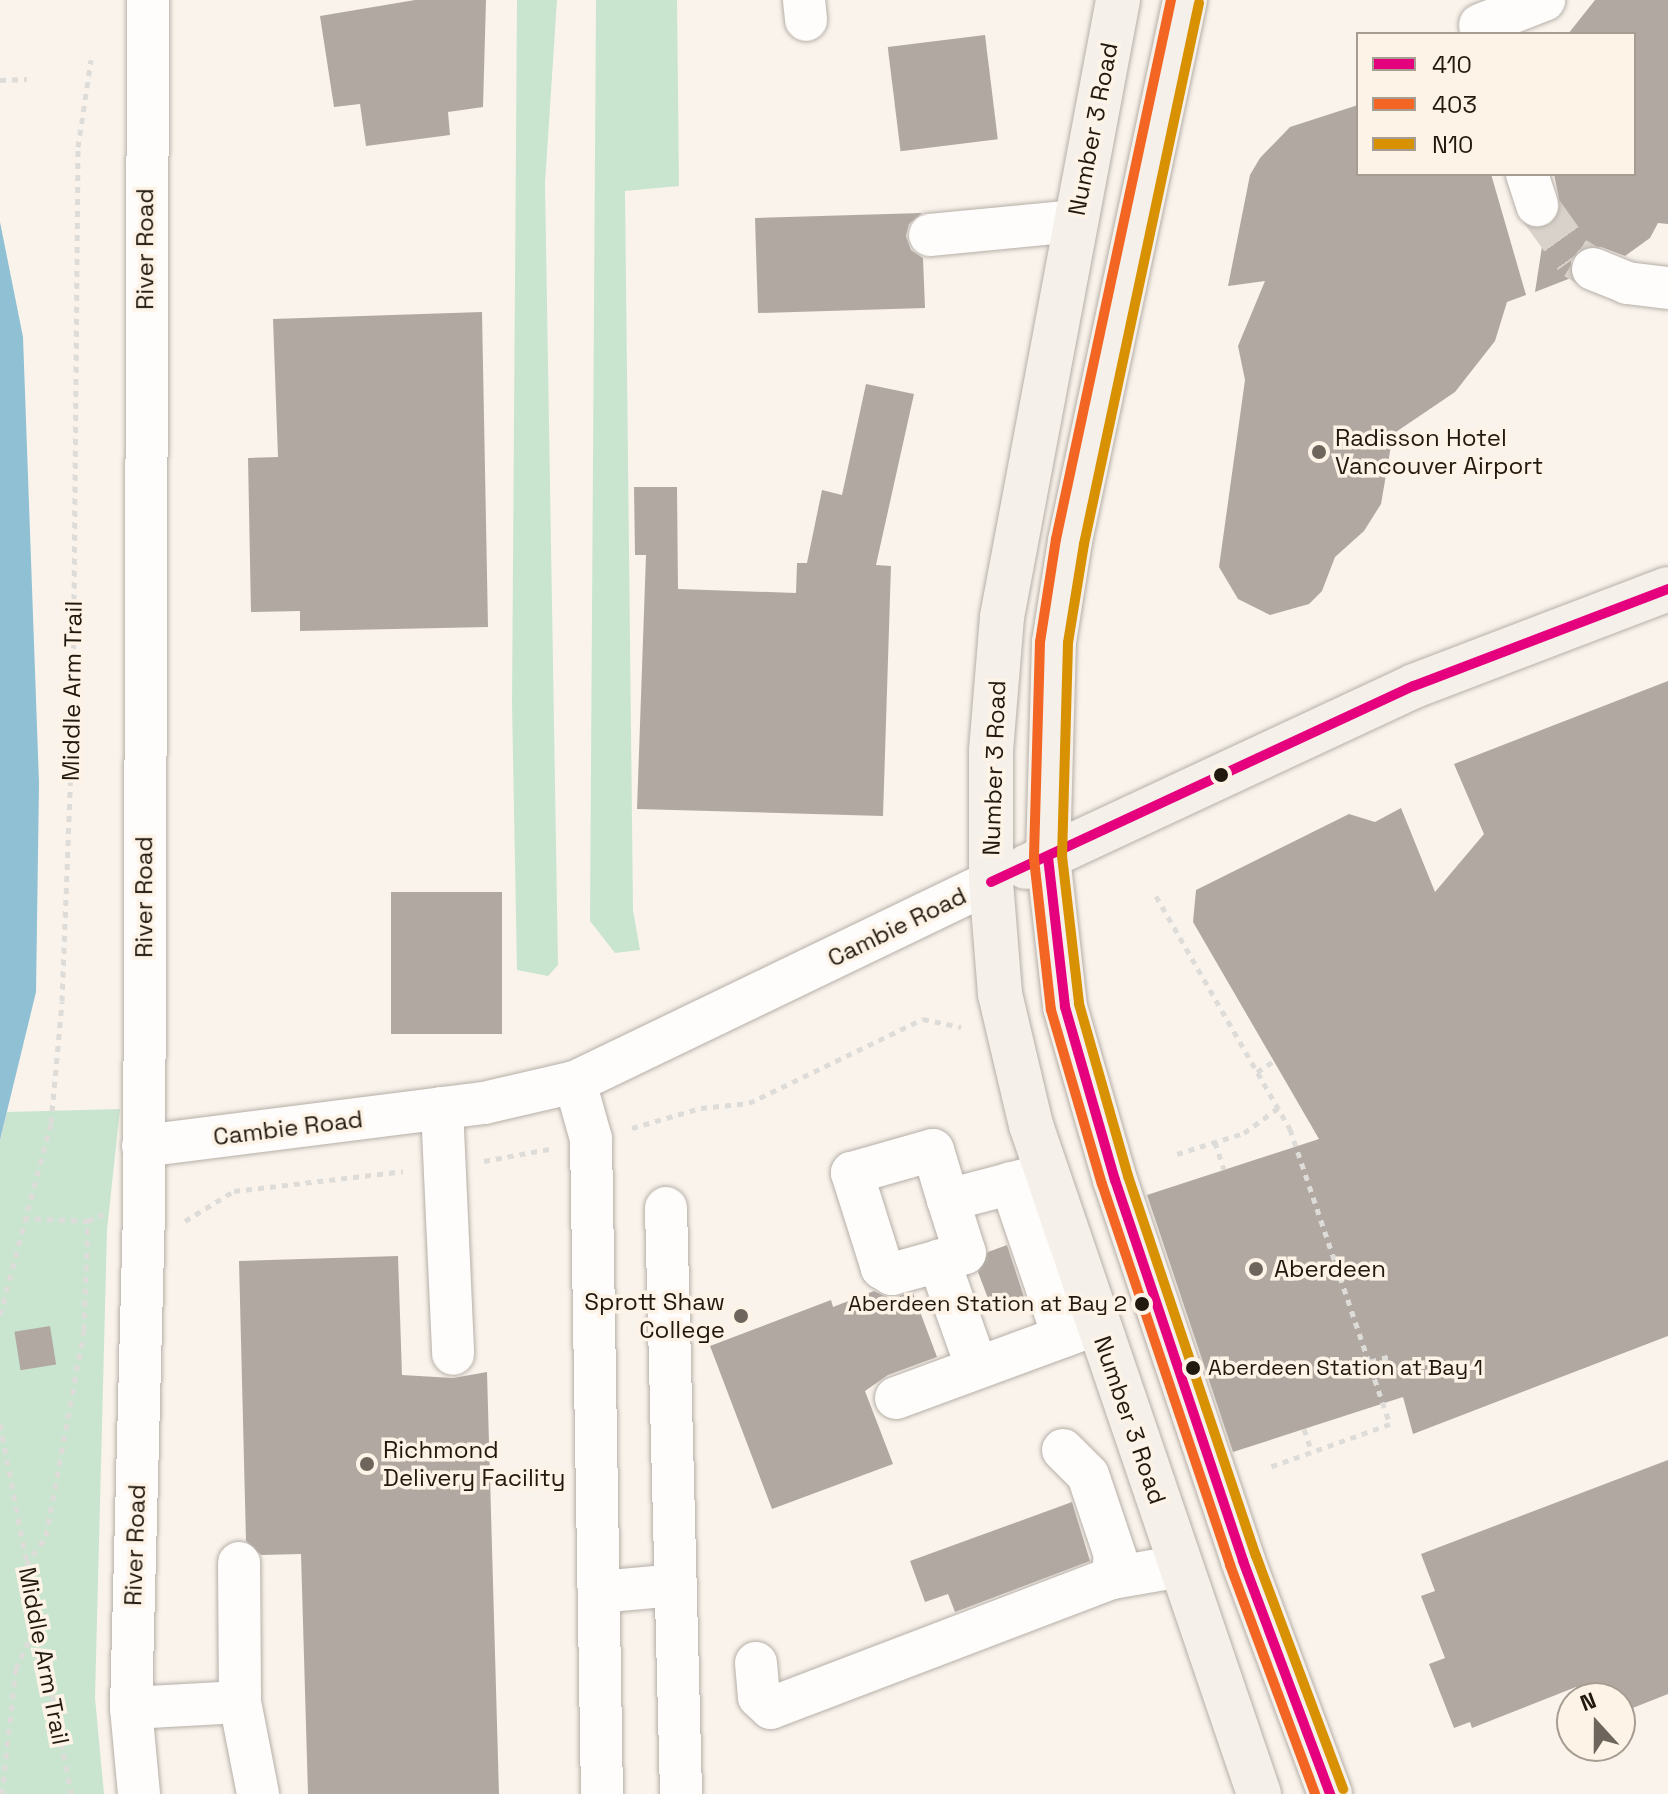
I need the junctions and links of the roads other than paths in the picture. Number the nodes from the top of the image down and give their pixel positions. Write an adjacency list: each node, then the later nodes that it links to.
1 (148, 0): 15 (street, River Road)
2 (1118, 0): 6 (main road, Number 3 Road)
3 (1185, 0): 11 (main road)
4 (1544, 0): 5 (street)
5 (1478, 20)
6 (1076, 221): 7 (street); 12 (main road, Number 3 Road)
7 (930, 235)
8 (1593, 269): 9 (street)
9 (1668, 288)
10 (1668, 589): 11 (main road, Cambie Road)
11 (1048, 857): 12 (main road, Cambie Road); 38 (main road)
12 (991, 882): 13 (street, Cambie Road); 16 (main road, Number 3 Road)
13 (575, 1082): 14 (street, Cambie Road); 29 (street)
14 (442, 1108): 15 (street, Cambie Road); 21 (street)
15 (143, 1146): 32 (street, River Road)
16 (1029, 1178): 17 (street); 20 (main road, Number 3 Road)
17 (948, 1200): 19 (street); 19 (street)
18 (666, 1208): 28 (street)
19 (939, 1261): 22 (street)
20 (1080, 1330): 22 (street); 26 (main road, Number 3 Road)
21 (453, 1354)
22 (977, 1368): 23 (street)
23 (896, 1398)
24 (1063, 1450): 27 (street)
25 (239, 1563): 31 (street)
26 (1181, 1566): 27 (street); 37 (main road, Number 3 Road)
27 (1112, 1578): 30 (street)
28 (676, 1585): 29 (street); 36 (street)
29 (599, 1592): 35 (street)
30 (756, 1663)
31 (240, 1702): 32 (street); 34 (street)
32 (131, 1708): 33 (street, River Road)
33 (139, 1794)
34 (258, 1794)
35 (602, 1794)
36 (681, 1794)
37 (1259, 1794)
38 (1330, 1794)

